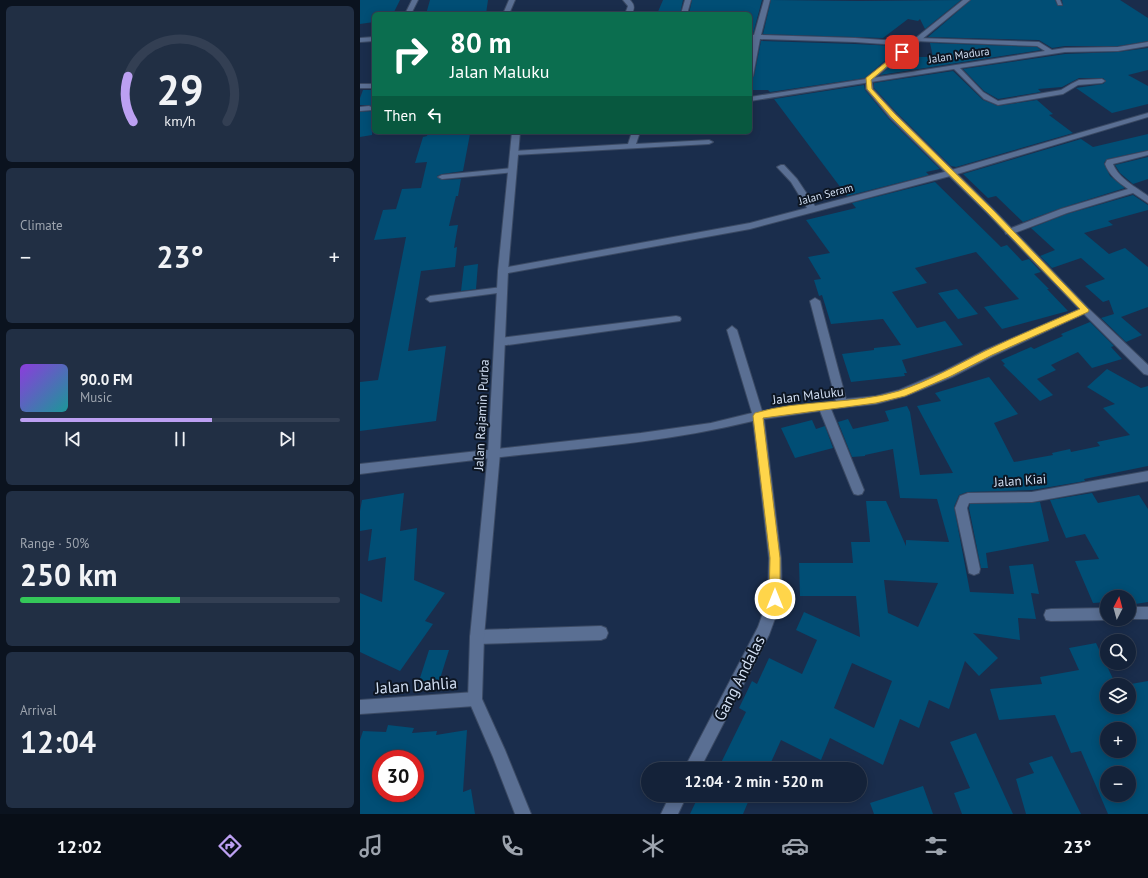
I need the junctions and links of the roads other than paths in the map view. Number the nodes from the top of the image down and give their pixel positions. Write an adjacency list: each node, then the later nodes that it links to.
1 (415, 0): 7 (street)
2 (512, 0): 8 (street)
3 (626, 0): 9 (street)
4 (688, 0): 10 (street)
5 (767, 0): 11 (street)
6 (967, 0): 14 (street)
7 (409, 12)
8 (507, 12)
9 (630, 12)
10 (685, 12)
11 (753, 37): 14 (street); 16 (street)
12 (372, 39): 13 (street)
13 (360, 40)
14 (915, 42): 17 (street); 19 (street)
15 (1148, 44): 17 (street, Jalan Madura)
16 (752, 50)
17 (1050, 52): 18 (street, Jalan Madura)
18 (956, 66): 19 (street, Jalan Madura); 20 (street)
19 (868, 79): 23 (street, Jalan Madura); 35 (street)
20 (1102, 81)
21 (360, 86): 22 (street)
22 (372, 86)
23 (752, 99)
24 (369, 108): 25 (street)
25 (360, 109)
26 (1148, 115): 35 (street, Jalan Seram)
27 (518, 134): 31 (street, Jalan Rajamin Purba)
28 (635, 134): 30 (street)
29 (709, 142): 30 (street)
30 (632, 145): 31 (street)
31 (514, 153): 34 (street, Jalan Rajamin Purba)
32 (1148, 153): 37 (street)
33 (781, 167): 39 (street)
34 (512, 170): 36 (street); 41 (street, Jalan Rajamin Purba)
35 (951, 173): 39 (street, Jalan Seram); 40 (street)
36 (442, 177)
37 (1135, 190): 38 (street); 40 (street)
38 (1148, 200)
39 (812, 209): 41 (street, Jalan Seram)
40 (1009, 232): 45 (street)
41 (503, 271): 42 (street, Jalan Rajamin Purba)
42 (502, 290): 43 (lane); 48 (street, Jalan Rajamin Purba)
43 (430, 299)
44 (815, 301): 50 (street)
45 (1085, 310): 49 (street); 50 (street, Jalan Maluku)
46 (676, 319): 48 (street)
47 (732, 330): 52 (street, Gang Andalas)
48 (500, 342): 53 (street, Jalan Rajamin Purba)
49 (1148, 371)
50 (842, 404): 51 (street, Jalan Maluku)
51 (824, 406): 52 (street, Jalan Maluku); 56 (street)
52 (758, 416): 53 (street, Jalan Maluku); 66 (street, Gang Andalas)
53 (494, 453): 54 (street, Jalan Maluku); 63 (street, Jalan Rajamin Purba)
54 (360, 469)
55 (1148, 476): 57 (street, Jalan Kiai)
56 (858, 490)
57 (974, 569)
58 (1136, 613): 59 (street)
59 (1148, 613)
60 (1100, 614): 61 (street)
61 (1051, 615)
62 (601, 634): 63 (street)
63 (477, 637): 64 (street, Jalan Rajamin Purba)
64 (475, 699): 65 (street, Jalan Dahlia); 68 (street)
65 (360, 707)
66 (696, 762)
67 (675, 802): 69 (street)
68 (523, 814)
69 (669, 814)

